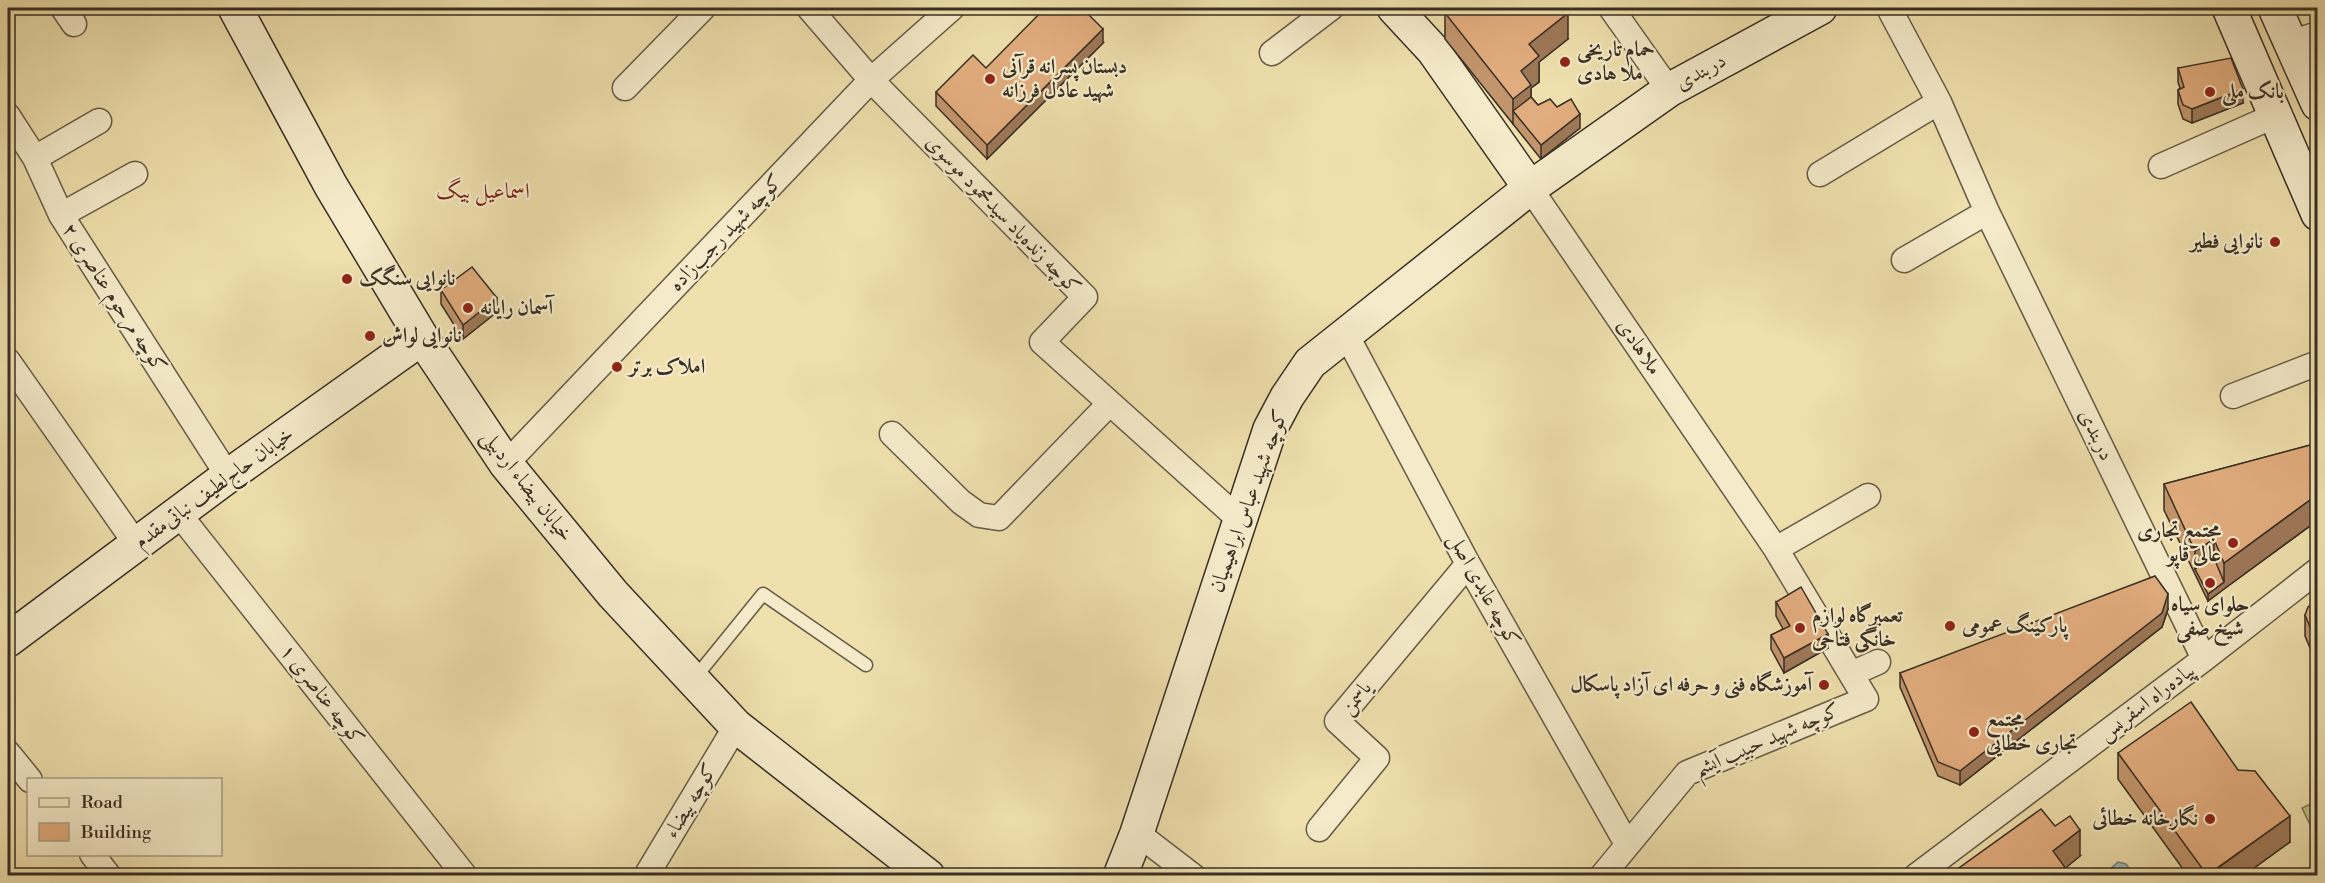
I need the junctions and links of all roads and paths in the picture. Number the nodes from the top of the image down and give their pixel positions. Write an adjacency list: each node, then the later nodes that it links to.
1 (235, 8): 32 (street, خیابان بیضاء اردبیلی)
2 (703, 8): 15 (street)
3 (809, 8): 14 (street)
4 (952, 8): 14 (street, کوچه شهید رجب‌زاده)
5 (1331, 8): 13 (street)
6 (1394, 8): 26 (street, ملاهادی)
7 (1611, 8): 16 (street)
8 (1820, 8): 16 (street, دربندی)
9 (1891, 8): 17 (street, دربندی)
10 (2229, 8): 20 (street)
11 (2275, 8): 12 (street)
12 (2304, 39): 18 (street)
13 (1272, 53)
14 (871, 80): 36 (street, کوچه زنده‌یاد سیدمحمود موسوی); 38 (street, کوچه شهید رجب‌زاده)
15 (625, 88)
16 (1669, 90): 26 (street, دربندی)
17 (1939, 102): 25 (street); 27 (street, دربندی)
18 (2318, 104)
19 (8, 116): 22 (street, کوچه مرحوم عناصری ۲)
20 (2274, 116): 23 (street); 28 (street)
21 (99, 121): 22 (street)
22 (35, 158): 29 (street, کوچه مرحوم عناصری ۲)
23 (2161, 166)
24 (135, 174): 29 (street)
25 (1820, 174)
26 (1530, 188): 31 (street, کوچه شهید عباس ابراهیمیان); 44 (street, ملاهادی)
27 (1987, 212): 30 (street); 48 (street, دربندی)
28 (2318, 214)
29 (61, 215): 39 (street, کوچه مرحوم عناصری ۲)
30 (1904, 260)
31 (1346, 334): 42 (street, کوچه شهید عباس ابراهیمیان); 45 (street, کوچه عابدی اصل)
32 (422, 338): 38 (street, خیابان بیضاء اردبیلی); 39 (street, خیابان حاج‌لطیف نباتی‌مقدم)
33 (8, 361): 43 (street)
34 (2318, 363): 35 (street)
35 (2233, 396)
36 (1109, 404): 37 (street); 42 (street, کوچه زنده‌یاد سیدمحمود موسوی)
37 (892, 434)
38 (506, 464): 52 (street, خیابان بیضاء اردبیلی)
39 (228, 476): 41 (street, خیابان حاج‌لطیف نباتی‌مقدم)
40 (1868, 496): 44 (street)
41 (178, 514): 43 (street, خیابان حاج‌لطیف نباتی‌مقدم); 62 (street, کوچه عناصری ۱)
42 (1240, 520): 58 (street, کوچه شهید عباس ابراهیمیان)
43 (136, 544): 47 (street, خیابان حاج‌لطیف نباتی‌مقدم)
44 (1776, 549): 51 (street, ملاهادی)
45 (1468, 564): 57 (street, یاسمن); 59 (street, کوچه عابدی اصل)
46 (2318, 570): 48 (street, پیاده‌راه اسفریس)
47 (8, 640)
48 (2205, 659): 68 (street, پیاده‌راه اسفریس)
49 (1878, 662): 51 (street)
50 (866, 665): 52 (lane)
51 (1851, 674): 53 (street, ملاهادی)
52 (693, 680): 54 (street, خیابان بیضاء اردبیلی)
53 (1866, 699): 59 (street, کوچه شهید حبیب آیشم)
54 (736, 726): 63 (street, کوچه بیضاء); 64 (street, خیابان بیضاء اردبیلی)
55 (8, 753): 56 (street)
56 (28, 778)
57 (1319, 829)
58 (1137, 833): 65 (street, کوچه شهید عباس ابراهیمیان); 66 (street)
59 (1627, 844): 67 (street, کوچه شهید حبیب آیشم)
60 (93, 856): 61 (street)
61 (109, 876)
62 (465, 876)
63 (646, 876)
64 (928, 876)
65 (1120, 876)
66 (1193, 876)
67 (1602, 876)
68 (1916, 876)

